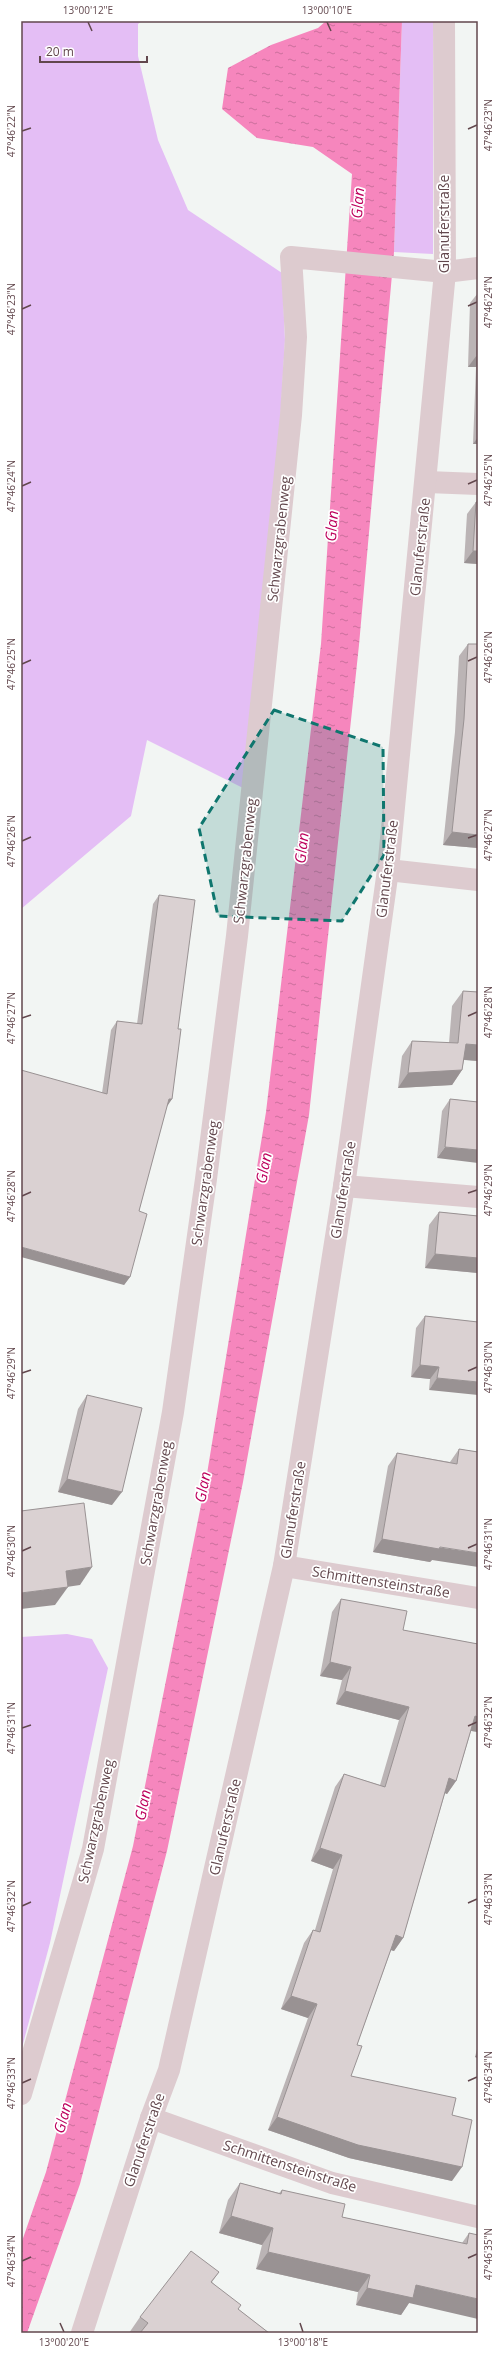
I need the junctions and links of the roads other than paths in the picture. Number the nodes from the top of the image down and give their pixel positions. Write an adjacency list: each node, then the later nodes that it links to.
1 (444, 21): 3 (street, Glanuferstraße)
2 (478, 268): 3 (street)
3 (445, 272): 4 (street, Glanuferstraße); 12 (street, Schwarzgrabenweg)
4 (427, 482): 5 (street); 6 (street, Glanuferstraße)
5 (478, 484)
6 (388, 870): 7 (street); 8 (street, Glanuferstraße)
7 (478, 880)
8 (344, 1186): 9 (street); 10 (street, Glanuferstraße)
9 (478, 1197)
10 (284, 1566): 11 (street, Schmittensteinstraße); 13 (street, Glanuferstraße)
11 (478, 1598)
12 (21, 2094)
13 (151, 2118): 14 (street, Schmittensteinstraße); 15 (street, Glanuferstraße)
14 (478, 2216)
15 (82, 2333)

